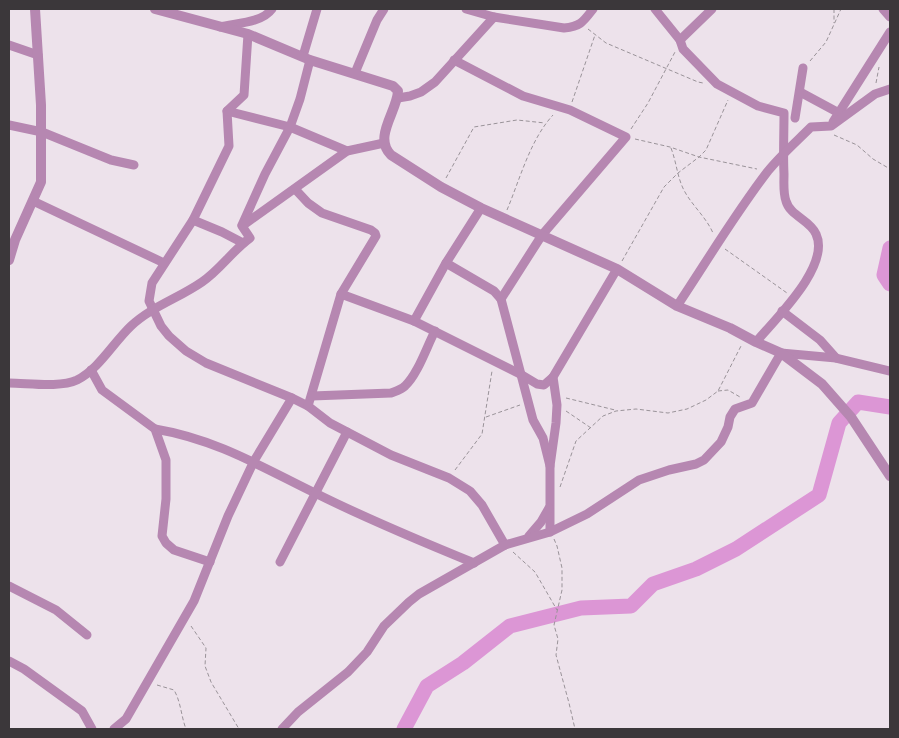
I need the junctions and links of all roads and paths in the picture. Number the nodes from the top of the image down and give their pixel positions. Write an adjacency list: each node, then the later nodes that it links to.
1 (35, 9): 23 (street)
2 (155, 9): 17 (street)
3 (272, 9): 17 (street)
4 (317, 9): 24 (street)
5 (384, 9): 28 (street)
6 (466, 9): 13 (street)
7 (593, 9): 15 (street)
8 (656, 9): 21 (street)
9 (712, 9): 21 (street)
10 (834, 9): 16 (path)
11 (841, 9): 16 (path)
12 (883, 9): 14 (street)
13 (494, 17): 15 (street); 25 (street)
14 (890, 17)
15 (582, 23): 20 (path)
16 (834, 24): 26 (path)
17 (220, 27): 19 (street)
18 (890, 32): 37 (street)
19 (248, 34): 24 (street); 35 (street)
20 (595, 34): 27 (path); 34 (path)
21 (680, 40): 27 (path); 29 (street)
22 (9, 45): 23 (street)
23 (38, 55): 44 (street)
24 (307, 58): 28 (street); 42 (street)
25 (454, 60): 33 (street); 34 (street)
26 (803, 68): 32 (street)
27 (667, 69): 29 (path); 45 (path)
28 (355, 73): 33 (street)
29 (717, 84): 31 (street)
30 (890, 88): 43 (street)
31 (732, 92): 36 (street); 49 (path)
32 (800, 92): 37 (street); 38 (street)
33 (398, 98): 46 (street)
34 (565, 109): 39 (path); 45 (street)
35 (227, 111): 42 (street); 58 (street)
36 (784, 113): 38 (street); 48 (street)
37 (839, 113): 43 (street)
38 (795, 118): 41 (street)
39 (545, 124): 53 (path); 57 (path)
40 (9, 125): 44 (street)
41 (811, 126): 43 (street); 48 (street)
42 (290, 127): 47 (street); 59 (street)
43 (830, 130): 51 (path)
44 (42, 132): 50 (street); 55 (street)
45 (626, 136): 49 (path); 60 (street)
46 (384, 143): 47 (street); 53 (street)
47 (347, 151): 54 (street)
48 (783, 155): 52 (street); 71 (street)
49 (699, 157): 52 (path); 66 (path)
50 (134, 165)
51 (890, 169)
52 (769, 171): 69 (street)
53 (441, 187): 56 (street)
54 (295, 189): 59 (street); 67 (street)
55 (33, 201): 61 (street); 64 (street)
56 (481, 208): 57 (street); 65 (street)
57 (504, 218): 60 (street)
58 (192, 220): 62 (street); 64 (street)
59 (242, 226): 62 (street)
60 (542, 235): 66 (street); 68 (street)
61 (12, 239): 63 (street)
62 (243, 243): 70 (street)
63 (9, 260)
64 (164, 263): 70 (street)
65 (446, 263): 68 (street); 72 (street)
66 (617, 269): 69 (street); 82 (street)
67 (340, 294): 72 (street); 85 (street)
68 (501, 299): 81 (street)
69 (677, 306): 74 (street)
70 (153, 310): 79 (street); 86 (street)
71 (782, 311): 75 (street); 77 (street)
72 (414, 321): 73 (street)
73 (435, 331): 78 (street); 85 (street)
74 (746, 336): 75 (street); 84 (path)
75 (756, 342): 76 (street)
76 (782, 353): 77 (street); 89 (street); 98 (street)
77 (836, 358): 80 (street)
78 (494, 361): 81 (street); 92 (path)
79 (91, 370): 83 (street); 94 (street)
80 (890, 370)
81 (522, 374): 82 (street); 87 (street)
82 (553, 377): 88 (street)
83 (9, 383)
84 (718, 391): 89 (path); 91 (path)
85 (312, 396): 90 (street)
86 (292, 398): 90 (street); 96 (street)
87 (528, 399): 92 (path); 97 (street)
88 (556, 400): 91 (path); 93 (path); 97 (street)
89 (752, 404): 103 (street)
90 (308, 406): 95 (street)
91 (616, 411): 93 (path)
92 (485, 418): 99 (path)
93 (591, 428): 100 (path)
94 (155, 429): 96 (street); 106 (street)
95 (347, 432): 99 (street); 101 (street)
96 (254, 461): 101 (street); 106 (street)
97 (550, 466): 102 (street)
98 (890, 476)
99 (449, 478): 105 (street)
100 (560, 487)
101 (315, 493): 107 (street); 108 (street)
102 (550, 506): 103 (street); 104 (street)
103 (550, 532): 104 (street); 110 (path)
104 (529, 536): 105 (street)
105 (505, 545): 108 (street); 110 (path)
106 (210, 562): 111 (street)
107 (280, 562)
108 (474, 563): 119 (street)
109 (9, 586): 112 (street)
110 (557, 610): 120 (path)
111 (185, 617): 114 (street); 118 (path)
112 (87, 635)
113 (9, 661): 115 (street)
114 (147, 682): 116 (street); 117 (path)
115 (92, 729)
116 (114, 729)
117 (186, 729)
118 (239, 729)
119 (282, 729)
120 (574, 729)

